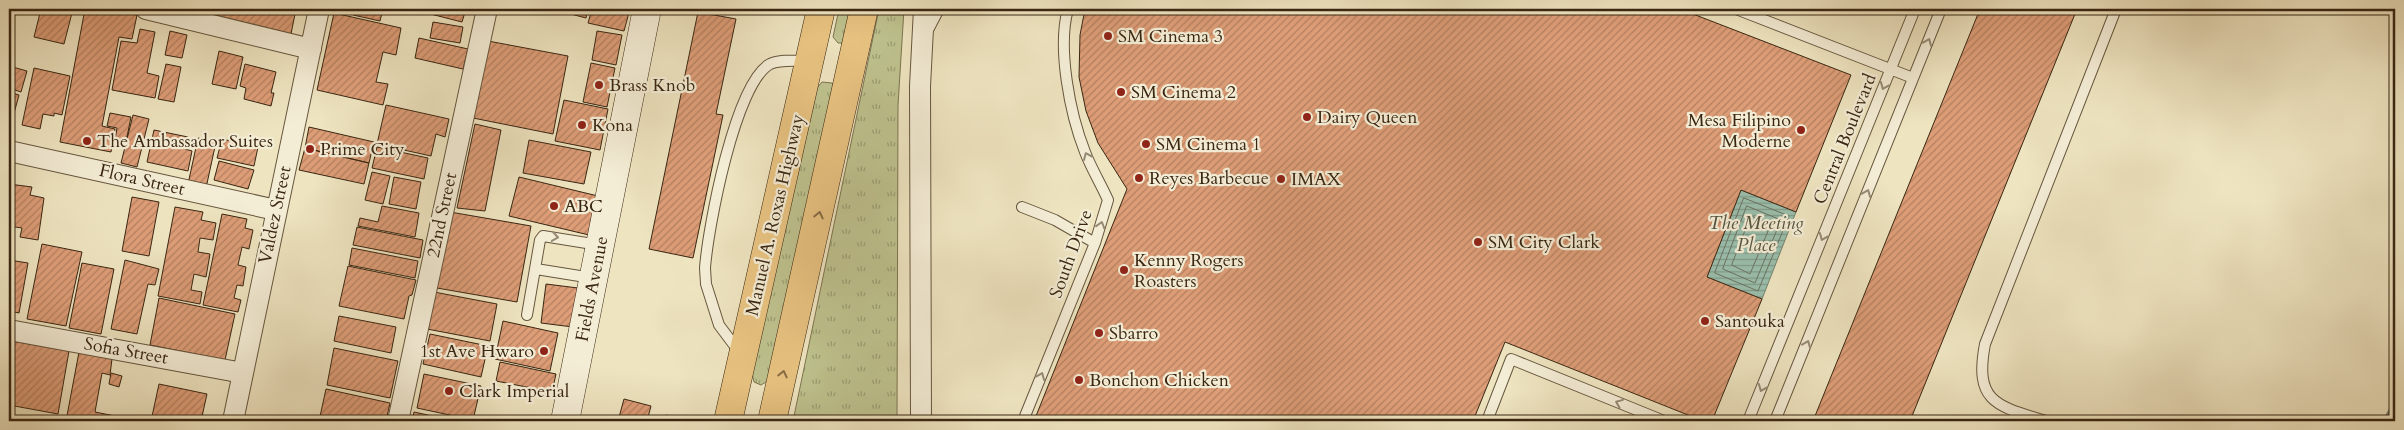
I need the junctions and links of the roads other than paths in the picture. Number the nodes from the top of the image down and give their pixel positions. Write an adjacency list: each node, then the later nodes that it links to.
1 (146, 9): 17 (street)
2 (319, 9): 17 (street, Valdez Street)
3 (487, 9): 33 (street, 22nd Street)
4 (647, 9): 25 (main road, Fields Avenue)
5 (821, 9): 18 (main road, Manuel A. Roxas Highway)
6 (830, 9): 15 (main road)
7 (864, 9): 15 (main road)
8 (924, 9): 16 (street)
9 (939, 9): 16 (lane)
10 (1068, 9): 24 (lane, South Drive, one-way to 10)
11 (1736, 9): 19 (lane)
12 (1915, 9): 19 (lane, Central Boulevard)
13 (1941, 9): 20 (lane, one-way to 13)
14 (2116, 9): 43 (lane)
15 (857, 43): 36 (main road, one-way to 15)
16 (922, 45): 37 (street)
17 (311, 49): 23 (street, Valdez Street)
18 (811, 61): 30 (main road, Manuel A. Roxas Highway); 30 (lane)
19 (1891, 69): 20 (lane); 41 (lane, Central Boulevard, one-way to 41)
20 (1913, 78): 42 (lane, one-way to 20)
21 (9, 150): 23 (street, Flora Street)
22 (1022, 207): 24 (lane)
23 (276, 210): 31 (street, Valdez Street)
24 (1095, 243): 38 (lane, South Drive, one-way to 24)
25 (600, 245): 26 (lane, one-way to 25); 27 (main road, Fields Avenue)
26 (536, 268): 27 (lane); 28 (lane)
27 (594, 278): 34 (main road, Fields Avenue)
28 (527, 315)
29 (9, 330): 31 (street, Sofia Street)
30 (742, 356): 35 (main road, Manuel A. Roxas Highway)
31 (243, 373): 32 (street, Valdez Street)
32 (233, 421)
33 (398, 421)
34 (565, 421)
35 (728, 421)
36 (772, 421)
37 (921, 421)
38 (1023, 421)
39 (1487, 421): 40 (lane, one-way to 39)
40 (1664, 421)
41 (1748, 421)
42 (1776, 421)
43 (2046, 421)

